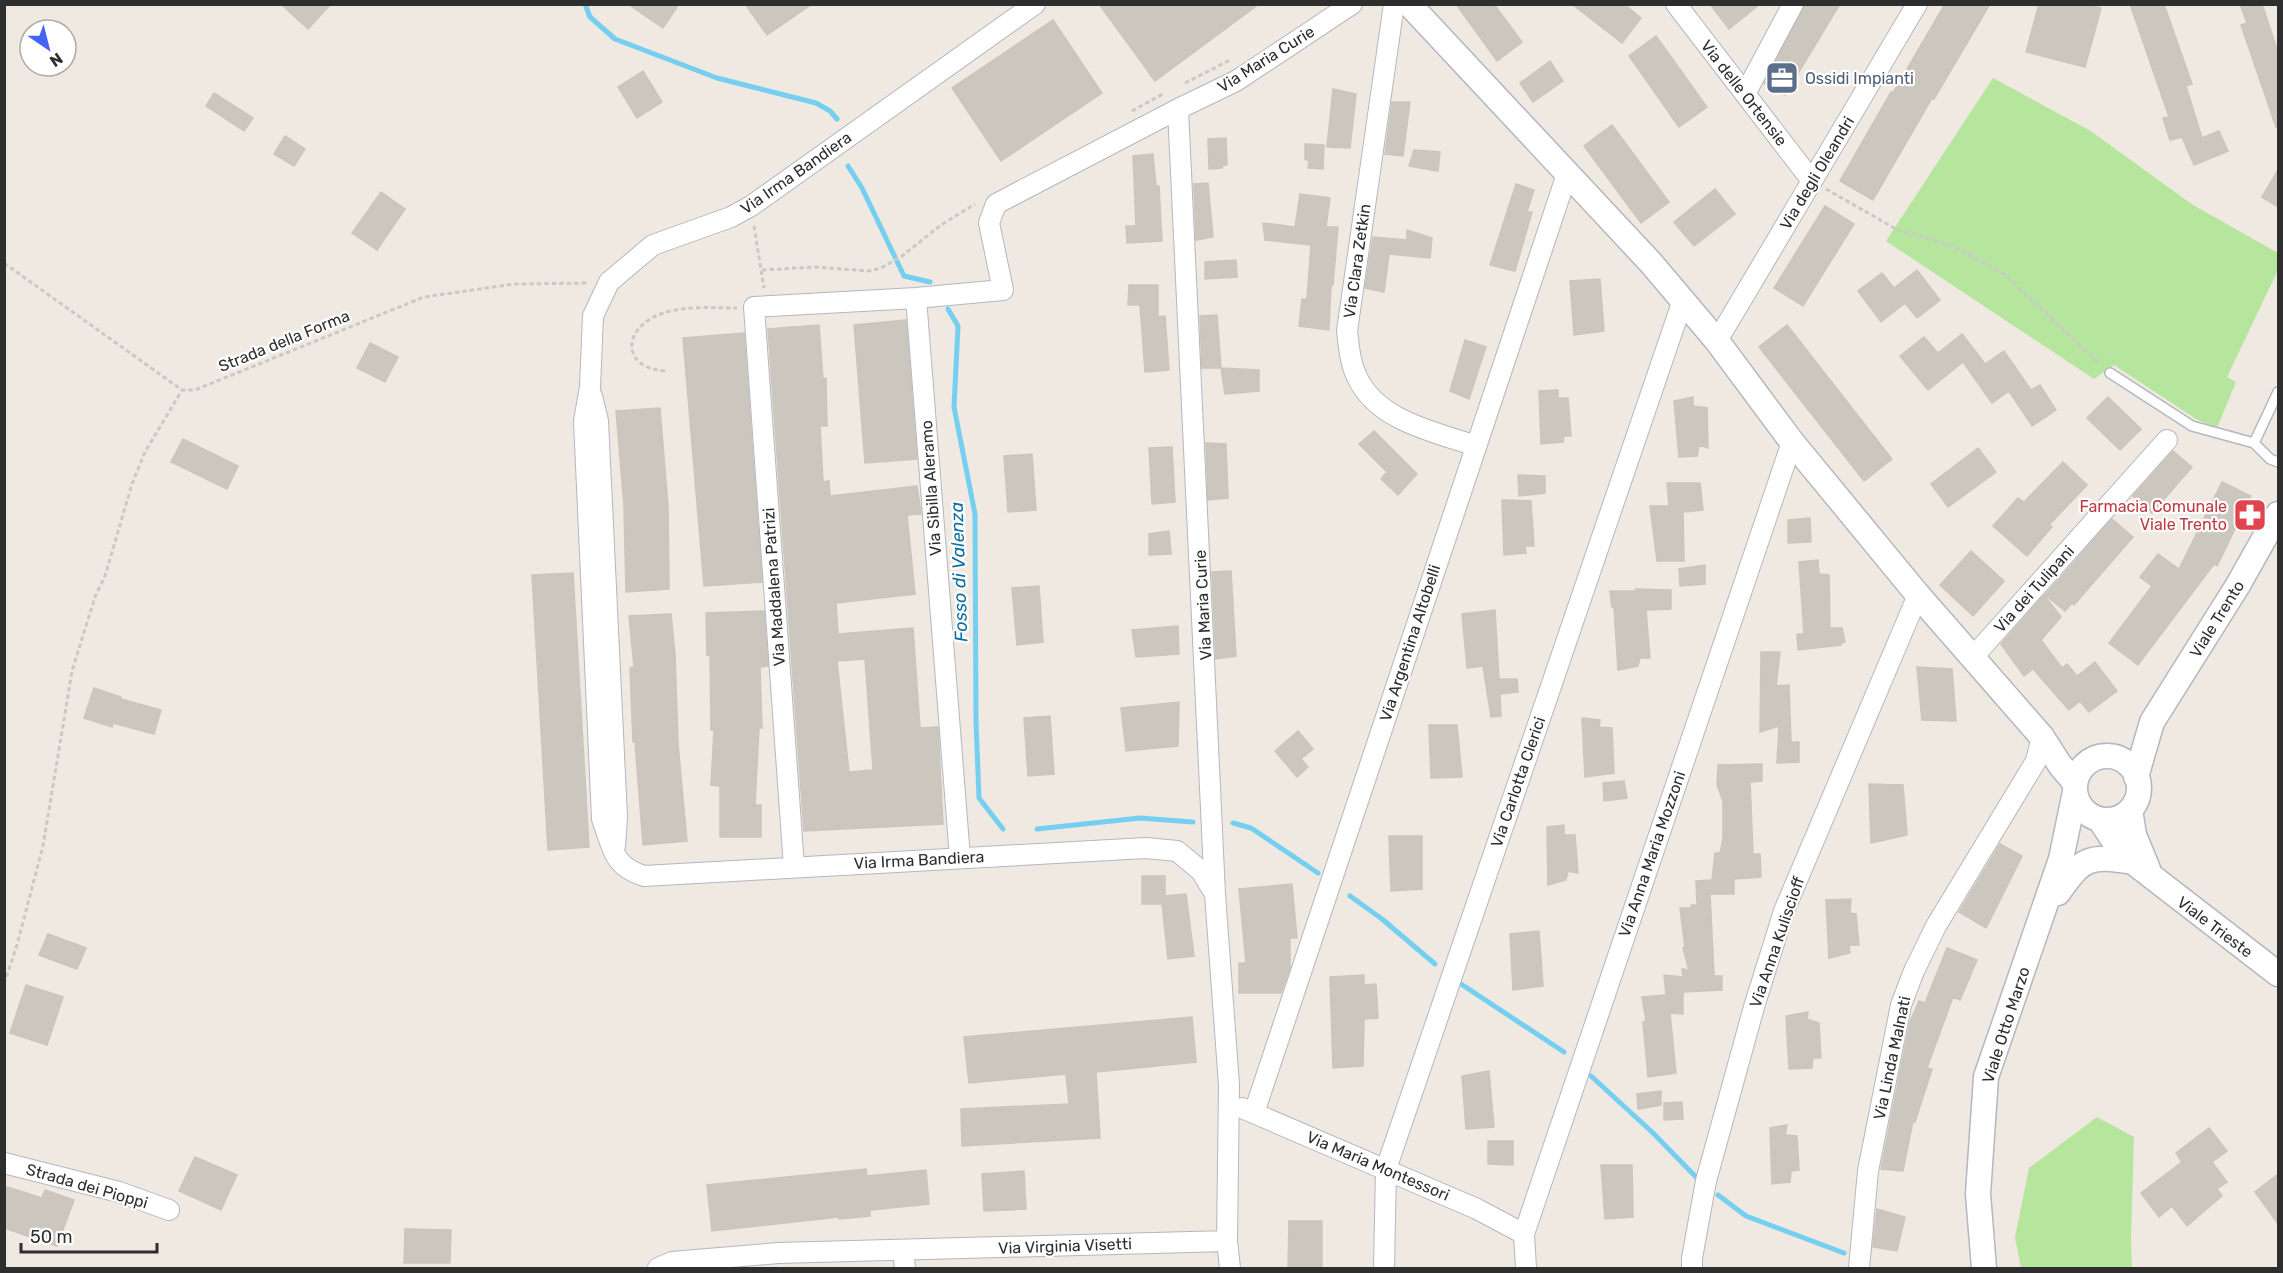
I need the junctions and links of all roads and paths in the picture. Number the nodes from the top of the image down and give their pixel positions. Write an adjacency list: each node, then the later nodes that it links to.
1 (1035, 4): 12 (street, Via Irma Bandiera)
2 (1352, 4): 9 (street, Via Maria Curie)
3 (1394, 4): 28 (street, Via Clara Zetkin)
4 (1676, 4): 8 (street, Via delle Ortensie)
5 (1794, 4): 8 (street)
6 (1917, 4): 11 (street, Via degli Oleandri)
7 (1410, 8): 10 (street)
8 (1745, 93): 11 (street, Via delle Ortensie)
9 (1178, 109): 17 (street, Via Maria Curie); 45 (street, Via Maria Curie)
10 (1567, 174): 18 (street); 28 (street, Via Argentina Altobelli)
11 (1812, 181): 20 (street, Via degli Oleandri); 22 (path)
12 (751, 206): 15 (path); 16 (street, Via Irma Bandiera)
13 (902, 256): 15 (path)
14 (4, 263): 23 (path)
15 (762, 270): 19 (path)
16 (609, 282): 23 (path, Strada della Forma); 43 (street, Via Irma Bandiera)
17 (916, 298): 19 (street); 40 (street, Via Sibilla Aleramo)
18 (1683, 300): 20 (street); 52 (street, Via Carlotta Clerici)
19 (760, 307): 21 (path); 43 (street, Via Maddalena Patrizi)
20 (1717, 341): 26 (street)
21 (665, 371)
22 (2110, 373): 27 (lane)
23 (182, 390): 48 (path)
24 (2278, 392): 27 (lane)
25 (2167, 440): 32 (street, Via dei Tulipani)
26 (1792, 442): 31 (street); 54 (street, Via Anna Maria Mozzoni)
27 (2254, 443): 29 (lane)
28 (1476, 446): 50 (street, Via Argentina Altobelli)
29 (2278, 462)
30 (2278, 514): 33 (street, Viale Trento)
31 (1918, 595): 32 (street); 61 (street, Via Anna Kuliscioff)
32 (1973, 657): 34 (street)
33 (2152, 722): 35 (street, Viale Trento); 36 (street, Viale Trento)
34 (2045, 741): 35 (street); 37 (street); 62 (street, Via Linda Malnati)
35 (2104, 757): 36 (street); 37 (street)
36 (2136, 777): 38 (street)
37 (2075, 788): 39 (street); 41 (street, Viale Otto Marzo)
38 (2130, 810): 39 (street); 44 (street, Viale Trieste)
39 (2098, 819): 41 (street, Viale Otto Marzo); 42 (street, Viale Trieste)
40 (960, 858): 43 (street, Via Irma Bandiera); 45 (street, Via Irma Bandiera)
41 (2061, 859): 46 (street, Viale Otto Marzo)
42 (2133, 862): 44 (street, Viale Trieste); 46 (street)
43 (794, 867)
44 (2153, 879): 47 (street, Viale Trieste)
45 (1215, 894): 49 (street, Via Maria Curie)
46 (2043, 915): 63 (street, Viale Otto Marzo)
47 (2278, 974)
48 (4, 984)
49 (1229, 1102): 50 (street, Via Maria Montessori); 55 (street)
50 (1254, 1113): 52 (street, Via Maria Montessori)
51 (4, 1163): 53 (street, Strada dei Pioppi)
52 (1386, 1169): 54 (street, Via Maria Montessori); 59 (street, Via Carlotta Clerici)
53 (169, 1210)
54 (1524, 1234): 60 (street, Via Anna Maria Mozzoni)
55 (1227, 1241): 56 (street, Via Virginia Visetti); 58 (street)
56 (904, 1259): 57 (street, Via Virginia Visetti)
57 (658, 1269)
58 (1230, 1269)
59 (1384, 1269)
60 (1526, 1269)
61 (1692, 1269)
62 (1858, 1269)
63 (1984, 1269)

